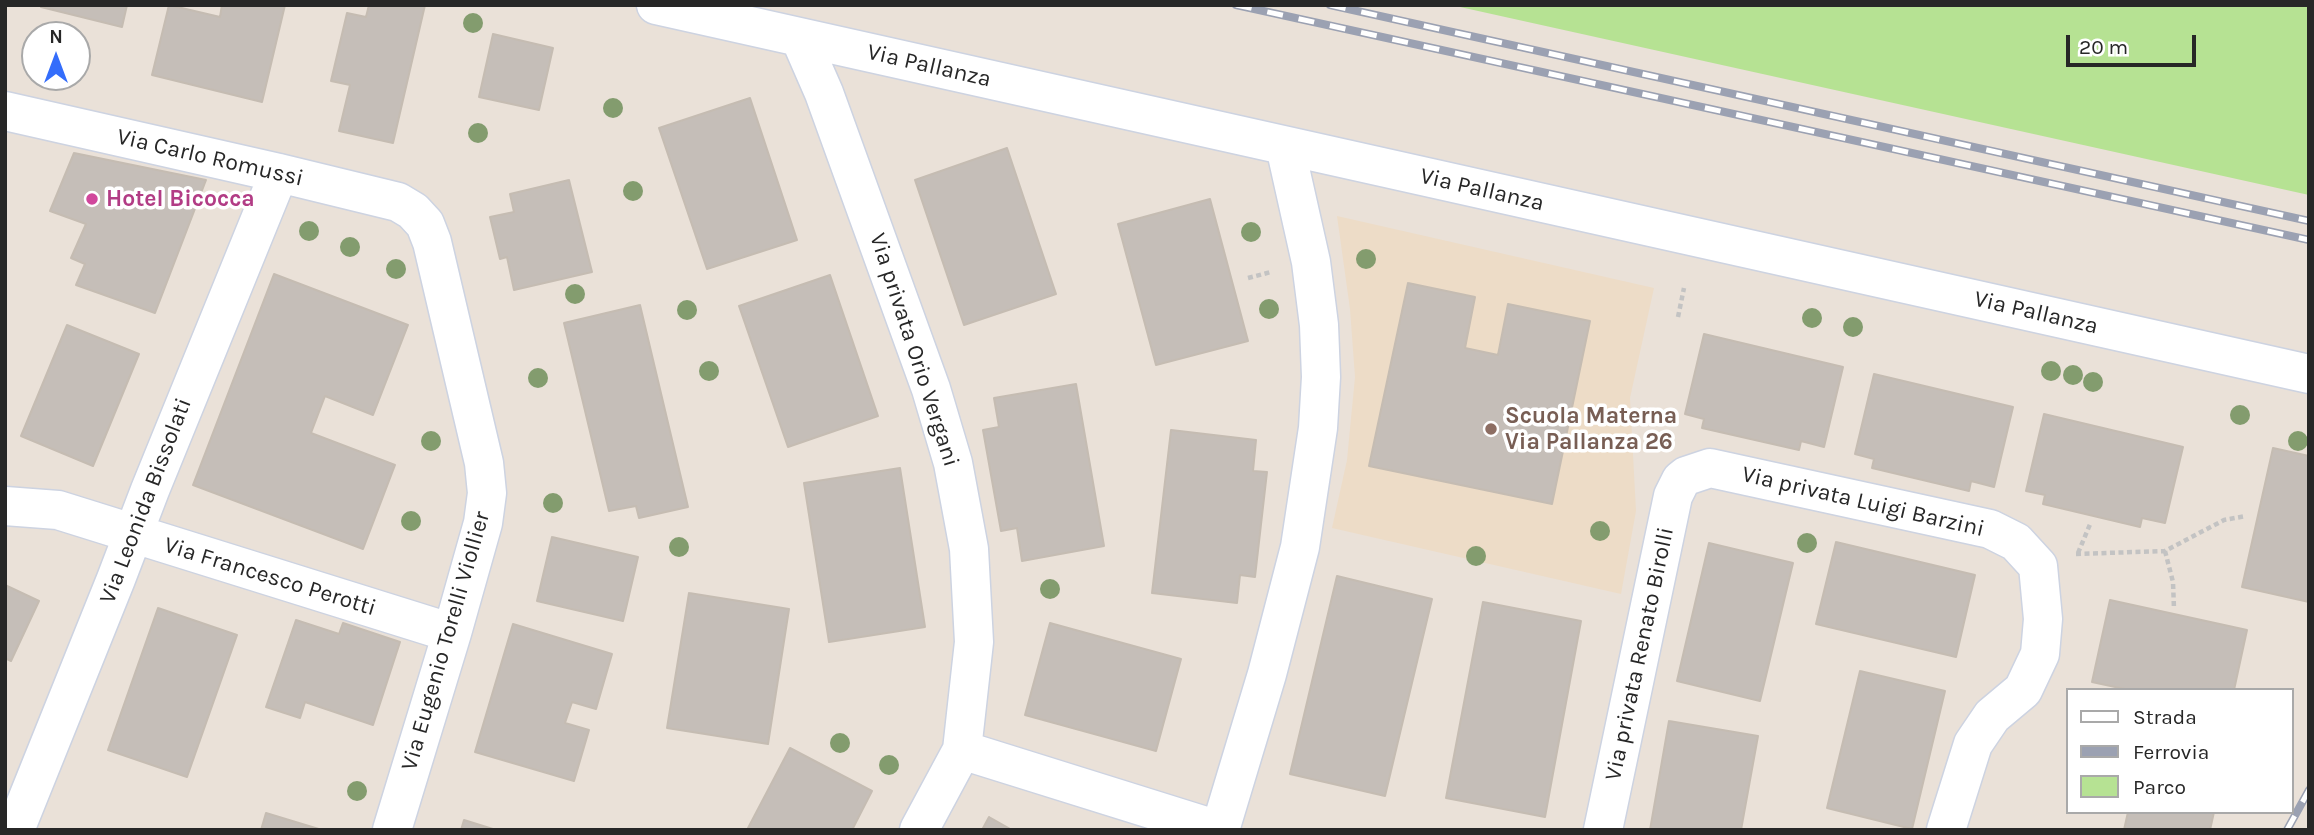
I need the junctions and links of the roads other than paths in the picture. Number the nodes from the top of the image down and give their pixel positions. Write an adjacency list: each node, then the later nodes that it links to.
1 (656, 5): 2 (street, Via Pallanza)
2 (800, 38): 4 (street, Via Pallanza); 12 (street, Via privata Orio Vergani)
3 (5, 111): 5 (street, Via Carlo Romussi)
4 (1285, 146): 7 (street, Via Pallanza); 16 (street)
5 (279, 173): 6 (street, Via Carlo Romussi); 10 (street, Via Leonida Bissolati)
6 (413, 211): 11 (street, Via Eugenio Torelli Viollier)
7 (2309, 374)
8 (1681, 480): 17 (street, Via privata Renato Birolli); 18 (street, Via privata Luigi Barzini)
9 (5, 506): 10 (street, Via Francesco Perotti)
10 (134, 534): 11 (street, Via Francesco Perotti); 13 (street, Via Leonida Bissolati)
11 (452, 633): 14 (street, Via Eugenio Torelli Viollier)
12 (962, 750): 15 (street, Via privata Orio Vergani); 16 (street)
13 (15, 830)
14 (392, 830)
15 (919, 830)
16 (1219, 830)
17 (1602, 830)
18 (1946, 830)

